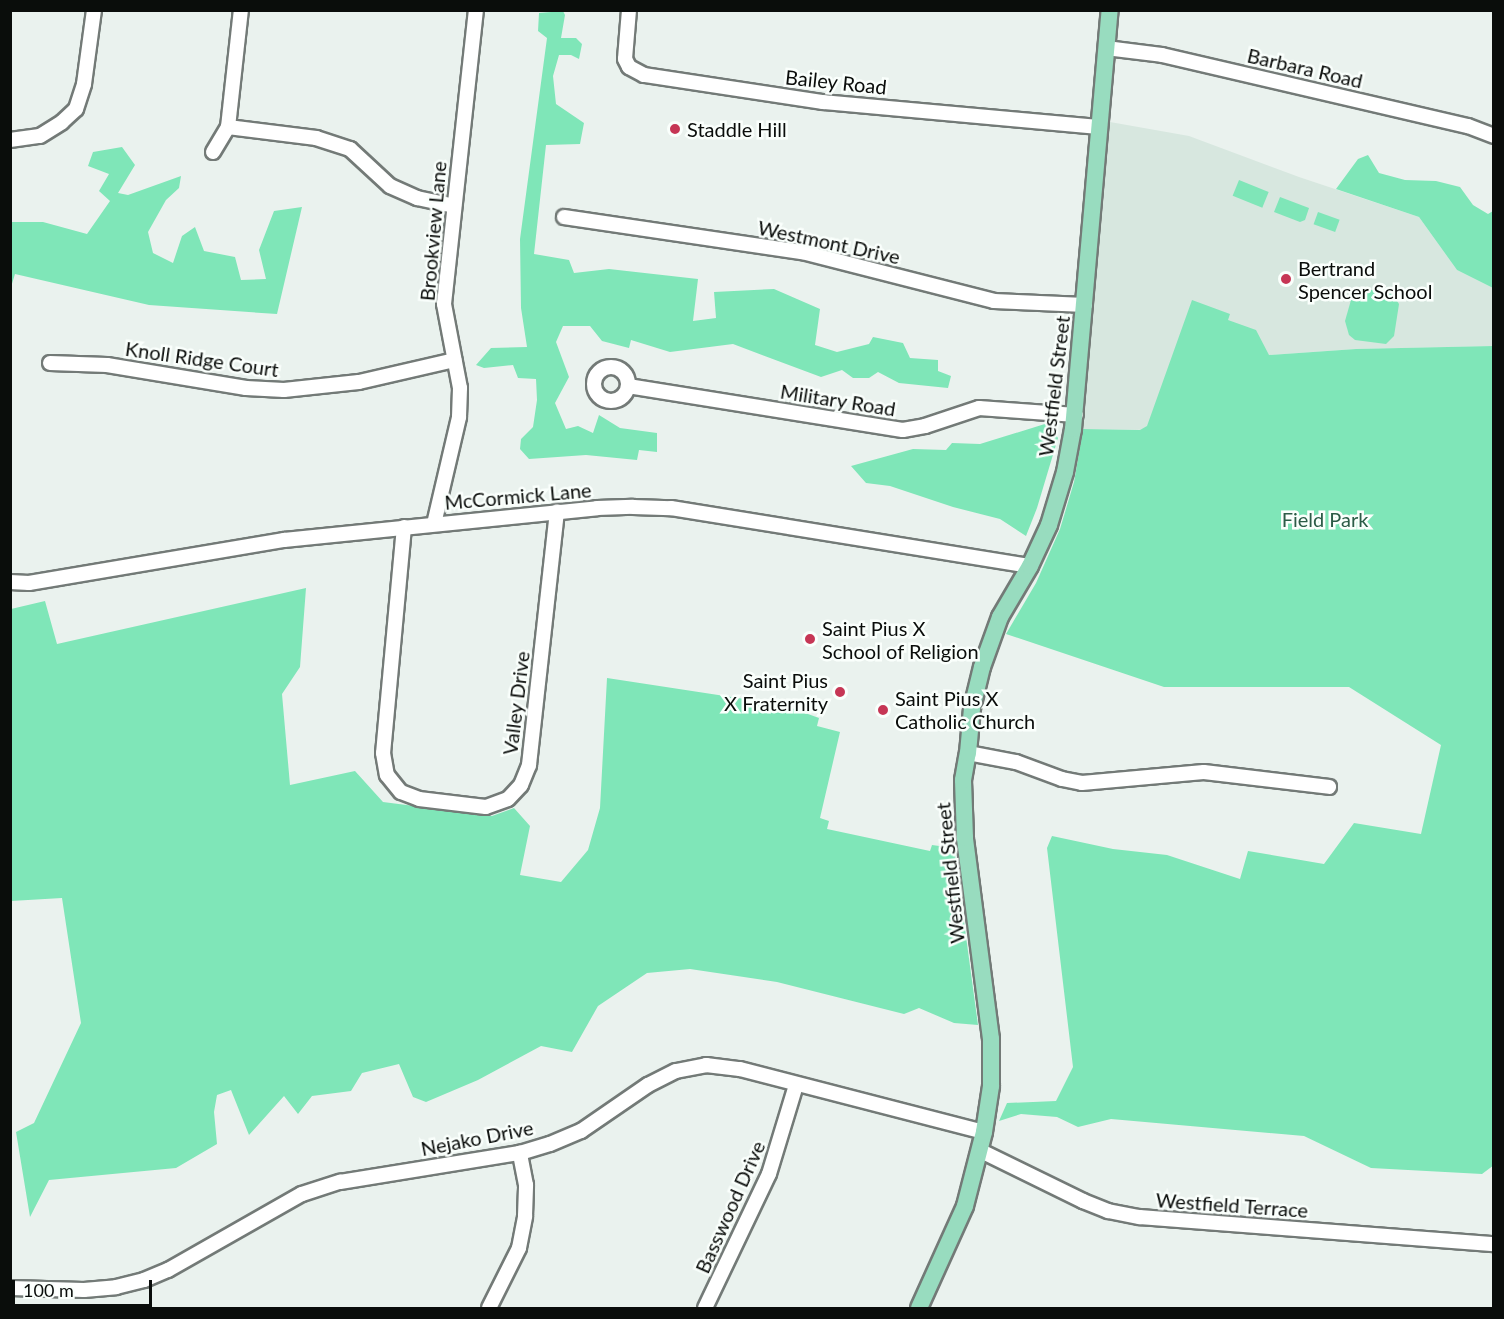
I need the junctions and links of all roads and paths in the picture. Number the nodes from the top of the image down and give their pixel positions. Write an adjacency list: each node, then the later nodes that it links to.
1 (94, 10): 10 (street)
2 (241, 10): 7 (street)
3 (476, 10): 12 (street, Brookview Lane)
4 (629, 10): 8 (street, Bailey Road)
5 (1110, 10): 6 (main road, Westfield Street)
6 (1106, 48): 8 (main road, Westfield Street); 9 (street, Barbara Road)
7 (228, 127): 11 (street); 12 (street)
8 (1100, 127): 14 (main road, Westfield Street)
9 (1494, 136)
10 (10, 140)
11 (213, 152)
12 (454, 206): 15 (street, Brookview Lane)
13 (564, 217): 14 (street, Westmont Drive)
14 (1085, 305): 18 (main road, Westfield Street)
15 (454, 360): 16 (street, Knoll Ridge Court); 20 (street, Brookview Lane)
16 (50, 363)
17 (628, 387): 18 (street, Military Road)
18 (1076, 415): 22 (main road, Westfield Street)
19 (556, 512): 20 (street, McCormick Lane); 21 (street, Valley Drive); 22 (street, McCormick Lane)
20 (435, 524): 21 (street, McCormick Lane)
21 (404, 527): 23 (street, McCormick Lane)
22 (1030, 566): 24 (main road, Westfield Street)
23 (10, 582)
24 (969, 753): 25 (street); 27 (main road, Westfield Street)
25 (1329, 787)
26 (796, 1085): 27 (street, Nejako Drive); 29 (street, Nejako Drive); 33 (street, Basswood Drive)
27 (984, 1132): 28 (main road, Westfield Street)
28 (981, 1151): 30 (street, Westfield Terrace); 34 (main road, Westfield Street)
29 (520, 1153): 31 (street, Nejako Drive); 32 (street)
30 (1494, 1244)
31 (10, 1288)
32 (489, 1308)
33 (705, 1308)
34 (919, 1308)

